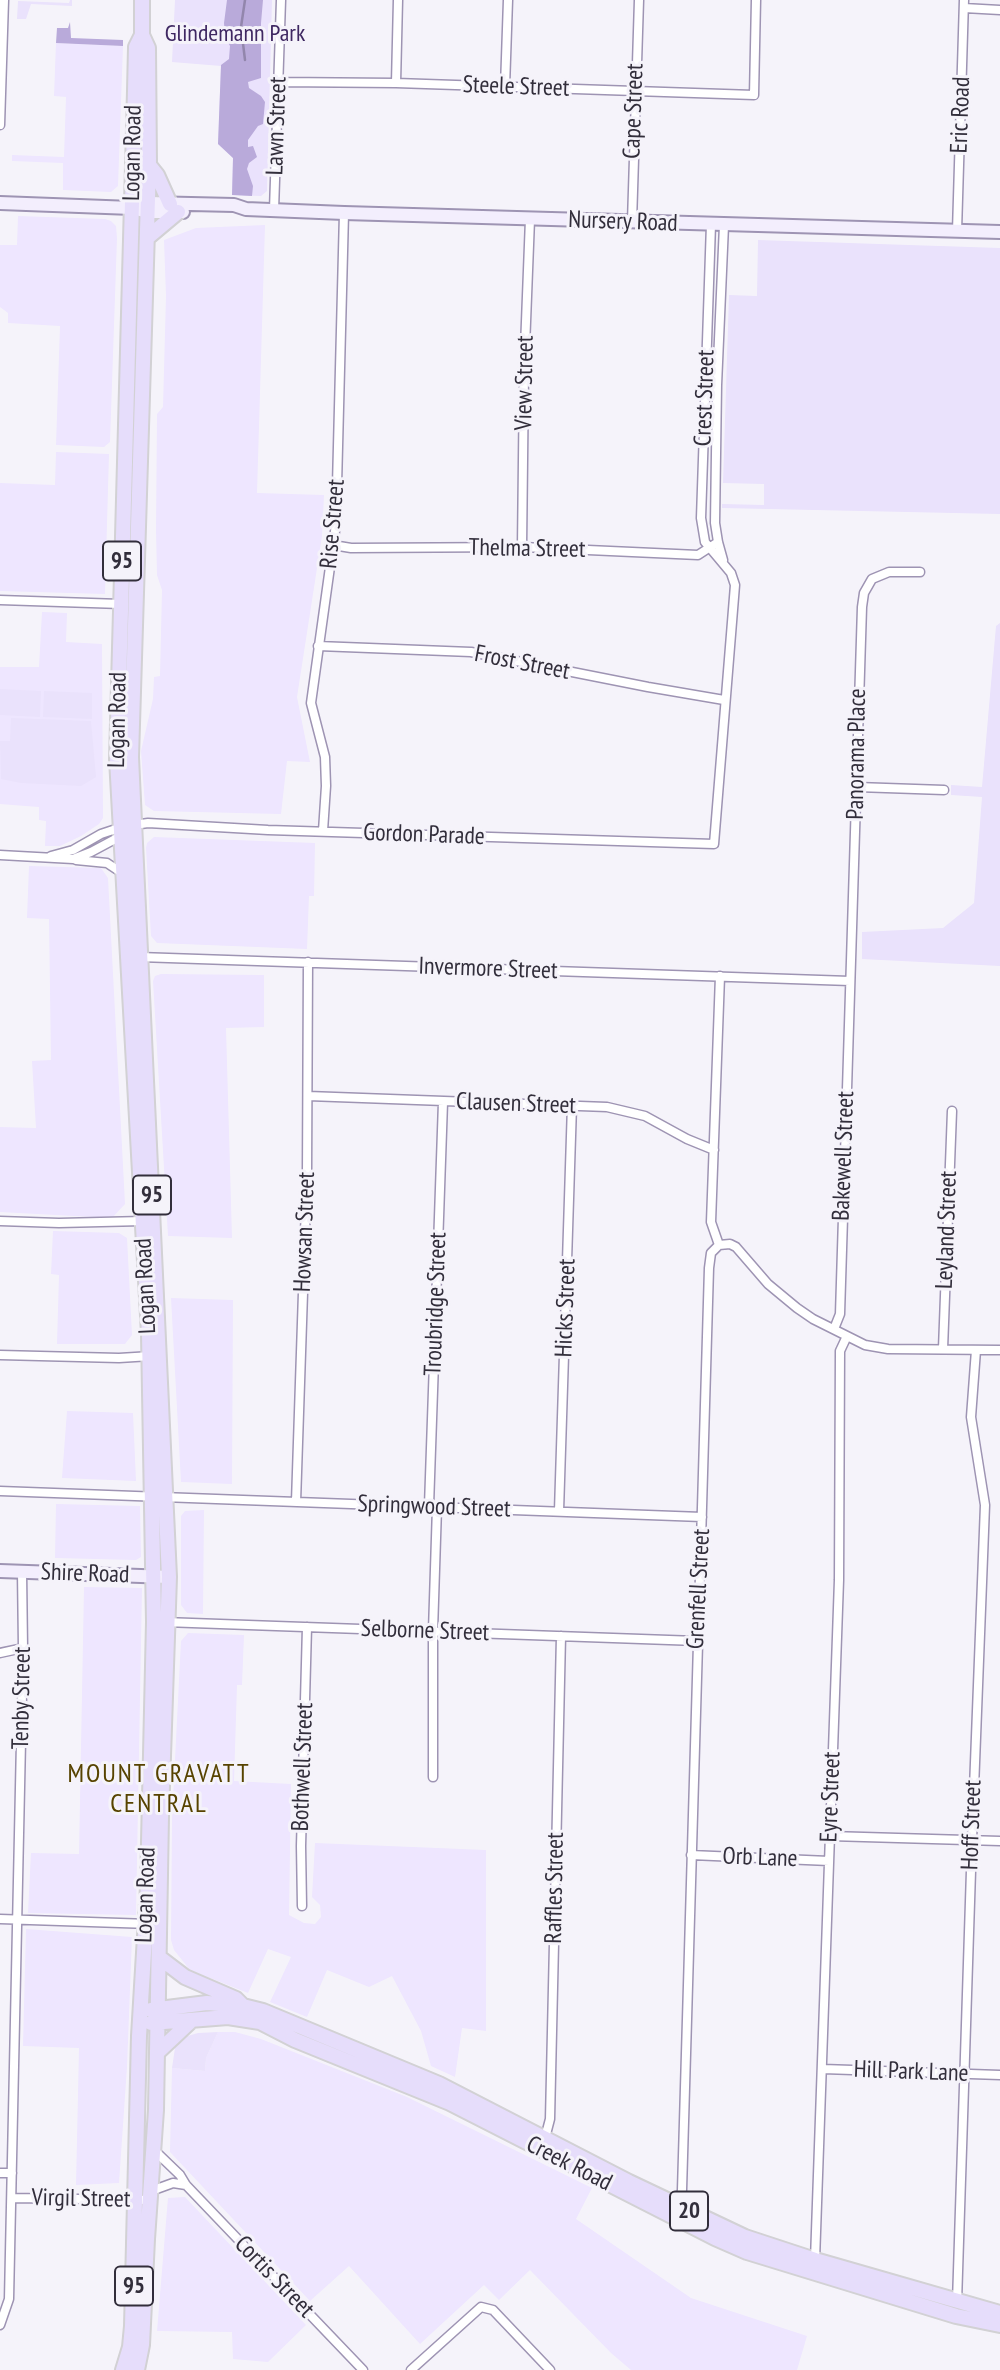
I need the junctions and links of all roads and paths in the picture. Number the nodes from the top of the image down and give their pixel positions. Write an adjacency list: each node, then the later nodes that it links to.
1 (4, 0): 15 (street)
2 (142, 0): 10 (main road, Logan Road / 95)
3 (281, 0): 11 (street, Lawn Street)
4 (398, 0): 12 (street)
5 (508, 0): 13 (street)
6 (639, 0): 14 (street, Cape Street)
7 (756, 0): 14 (street, Steele Street)
8 (964, 4): 9 (street); 26 (street, Eric Road)
9 (1000, 10)
10 (142, 35): 16 (main road, Logan Road / 95); 18 (main road, Logan Road / 95)
11 (279, 82): 12 (street, Steele Street); 21 (street, Lawn Street)
12 (396, 83): 13 (street, Steele Street)
13 (505, 87): 14 (street, Steele Street)
14 (634, 91): 24 (street, Cape Street)
15 (0, 125)
16 (149, 165): 19 (main road, Logan Road / 95); 20 (main road)
17 (0, 203): 18 (main road, Nursery Road)
18 (132, 208): 19 (main road, Nursery Road); 36 (main road, Logan Road / 95)
19 (148, 208): 20 (main road, Nursery Road); 28 (main road, Logan Road / 95)
20 (174, 208): 21 (main road, Nursery Road); 28 (main road)
21 (274, 210): 22 (main road, Nursery Road)
22 (344, 213): 23 (main road, Nursery Road); 30 (street, Rise Street)
23 (530, 219): 24 (main road, Nursery Road); 31 (street, View Street)
24 (632, 222): 25 (main road, Nursery Road)
25 (718, 224): 26 (main road, Nursery Road); 29 (street, Crest Street); 32 (street, Crest Street)
26 (957, 231): 27 (main road, Nursery Road)
27 (1000, 232)
28 (147, 238): 41 (main road, Logan Road / 95)
29 (718, 542): 32 (street); 33 (street, Crest Street)
30 (333, 545): 31 (street, Thelma Street); 37 (street, Rise Street)
31 (522, 547): 32 (street, Thelma Street)
32 (710, 550): 33 (street, Crest Street)
33 (724, 563): 38 (street, Crest Street)
34 (920, 572): 39 (street, Panorama Place)
35 (0, 600): 36 (street)
36 (121, 604): 43 (main road, Logan Road / 95)
37 (318, 646): 38 (street, Frost Street); 42 (street, Rise Street)
38 (724, 700): 44 (street, Crest Street)
39 (857, 788): 40 (street); 52 (street, Panorama Place)
40 (944, 790)
41 (134, 825): 42 (street, Gordon Parade); 43 (main road); 49 (main road, Logan Road / 95)
42 (323, 831): 44 (street, Gordon Parade)
43 (119, 832): 46 (street); 47 (street); 48 (main road, Logan Road / 95)
44 (713, 844)
45 (0, 855): 46 (street)
46 (45, 856): 47 (street)
47 (65, 860): 48 (street)
48 (122, 873): 49 (main road, Logan Road / 95)
49 (134, 957): 50 (street, Invermore Street); 59 (main road, Logan Road / 95); 67 (main road, Logan Road / 95)
50 (308, 962): 51 (street, Invermore Street); 53 (street, Howsan Street)
51 (720, 976): 52 (street, Invermore Street); 57 (street)
52 (850, 981): 61 (street, Bakewell Street)
53 (308, 1096): 54 (street, Clausen Street); 71 (street, Howsan Street)
54 (443, 1102): 55 (street, Clausen Street); 72 (street, Troubridge Street)
55 (572, 1105): 57 (street, Clausen Street); 73 (street, Hicks Street)
56 (952, 1111): 63 (street, Leyland Street)
57 (714, 1150): 60 (street)
58 (0, 1221): 59 (street)
59 (143, 1221): 67 (main road, Logan Road / 95)
60 (719, 1245): 61 (street); 74 (street, Grenfell Street)
61 (834, 1329): 62 (street)
62 (847, 1336): 63 (street); 87 (street, Eyre Street)
63 (943, 1349): 64 (street)
64 (976, 1350): 65 (street); 88 (street, Hoff Street)
65 (1000, 1350)
66 (0, 1355): 67 (street)
67 (155, 1356): 69 (main road, Logan Road / 95); 70 (main road, Logan Road / 95)
68 (0, 1491): 69 (street, Springwood Street)
69 (151, 1496): 70 (street, Springwood Street); 77 (main road, Logan Road / 95)
70 (166, 1497): 71 (street, Springwood Street); 78 (main road, Logan Road / 95)
71 (296, 1502): 72 (street, Springwood Street)
72 (433, 1507): 73 (street, Springwood Street); 81 (street, Troubridge Street)
73 (559, 1511): 74 (street, Springwood Street)
74 (702, 1517): 83 (street, Grenfell Street)
75 (0, 1571): 76 (main road, Shire Road)
76 (22, 1572): 77 (main road, Shire Road); 84 (street, Tenby Street)
77 (154, 1576): 78 (main road, Shire Road); 79 (main road, Logan Road / 95)
78 (169, 1577): 79 (main road, Logan Road / 95)
79 (161, 1622): 80 (street, Selborne Street); 95 (main road, Logan Road / 95)
80 (307, 1627): 81 (street, Selborne Street); 92 (street, Bothwell Street)
81 (433, 1631): 82 (street, Selborne Street); 86 (street, Troubridge Street)
82 (561, 1636): 83 (street, Selborne Street); 105 (street, Raffles Street)
83 (696, 1641): 90 (street, Grenfell Street)
84 (23, 1648): 85 (street); 94 (street, Tenby Street)
85 (0, 1653)
86 (433, 1777)
87 (830, 1836): 88 (street); 91 (street, Eyre Street)
88 (972, 1840): 89 (street); 103 (street, Hoff Street)
89 (1000, 1841)
90 (691, 1855): 91 (street, Orb Lane); 112 (street, Grenfell Street)
91 (829, 1861): 102 (street, Eyre Street)
92 (302, 1906)
93 (0, 1919): 94 (street)
94 (16, 1920): 95 (street); 108 (street, Tenby Street)
95 (153, 1924): 96 (main road, Logan Road / 95); 98 (main road, Logan Road / 95)
96 (160, 1958): 97 (main road); 99 (main road, Logan Road / 95)
97 (243, 2006): 99 (main road, Creek Road / 20); 105 (main road, Creek Road / 20)
98 (140, 2017): 99 (main road, Creek Road / 20); 110 (main road, Logan Road / 95)
99 (159, 2017): 100 (main road, Creek Road / 20); 101 (main road, Logan Road / 95)
100 (192, 2020): 101 (main road); 117 (main road, Creek Road / 20)
101 (158, 2052): 106 (main road, Logan Road / 95)
102 (822, 2069): 103 (street, Hill Park Lane); 113 (street, Eyre Street)
103 (965, 2074): 104 (street, Hill Park Lane); 114 (street, Hoff Street)
104 (1000, 2075)
105 (545, 2138): 112 (main road, Creek Road / 20)
106 (154, 2150): 109 (street, Cortis Street); 110 (main road, Logan Road / 95)
107 (0, 2173): 108 (street)
108 (12, 2173): 111 (street, Tenby Street)
109 (186, 2185): 110 (street); 120 (street, Cortis Street)
110 (145, 2197): 111 (street, Virgil Street); 118 (main road, Logan Road / 95); 119 (main road, Logan Road / 95)
111 (12, 2198): 116 (street, Tenby Street)
112 (679, 2206): 113 (main road, Creek Road / 20)
113 (815, 2260): 114 (main road, Creek Road / 20)
114 (957, 2302): 115 (main road, Creek Road / 20)
115 (1000, 2313)
116 (0, 2325)
117 (1000, 2325)
118 (123, 2370)
119 (137, 2370)
120 (363, 2370)
121 (411, 2370): 122 (street)
122 (550, 2370)

